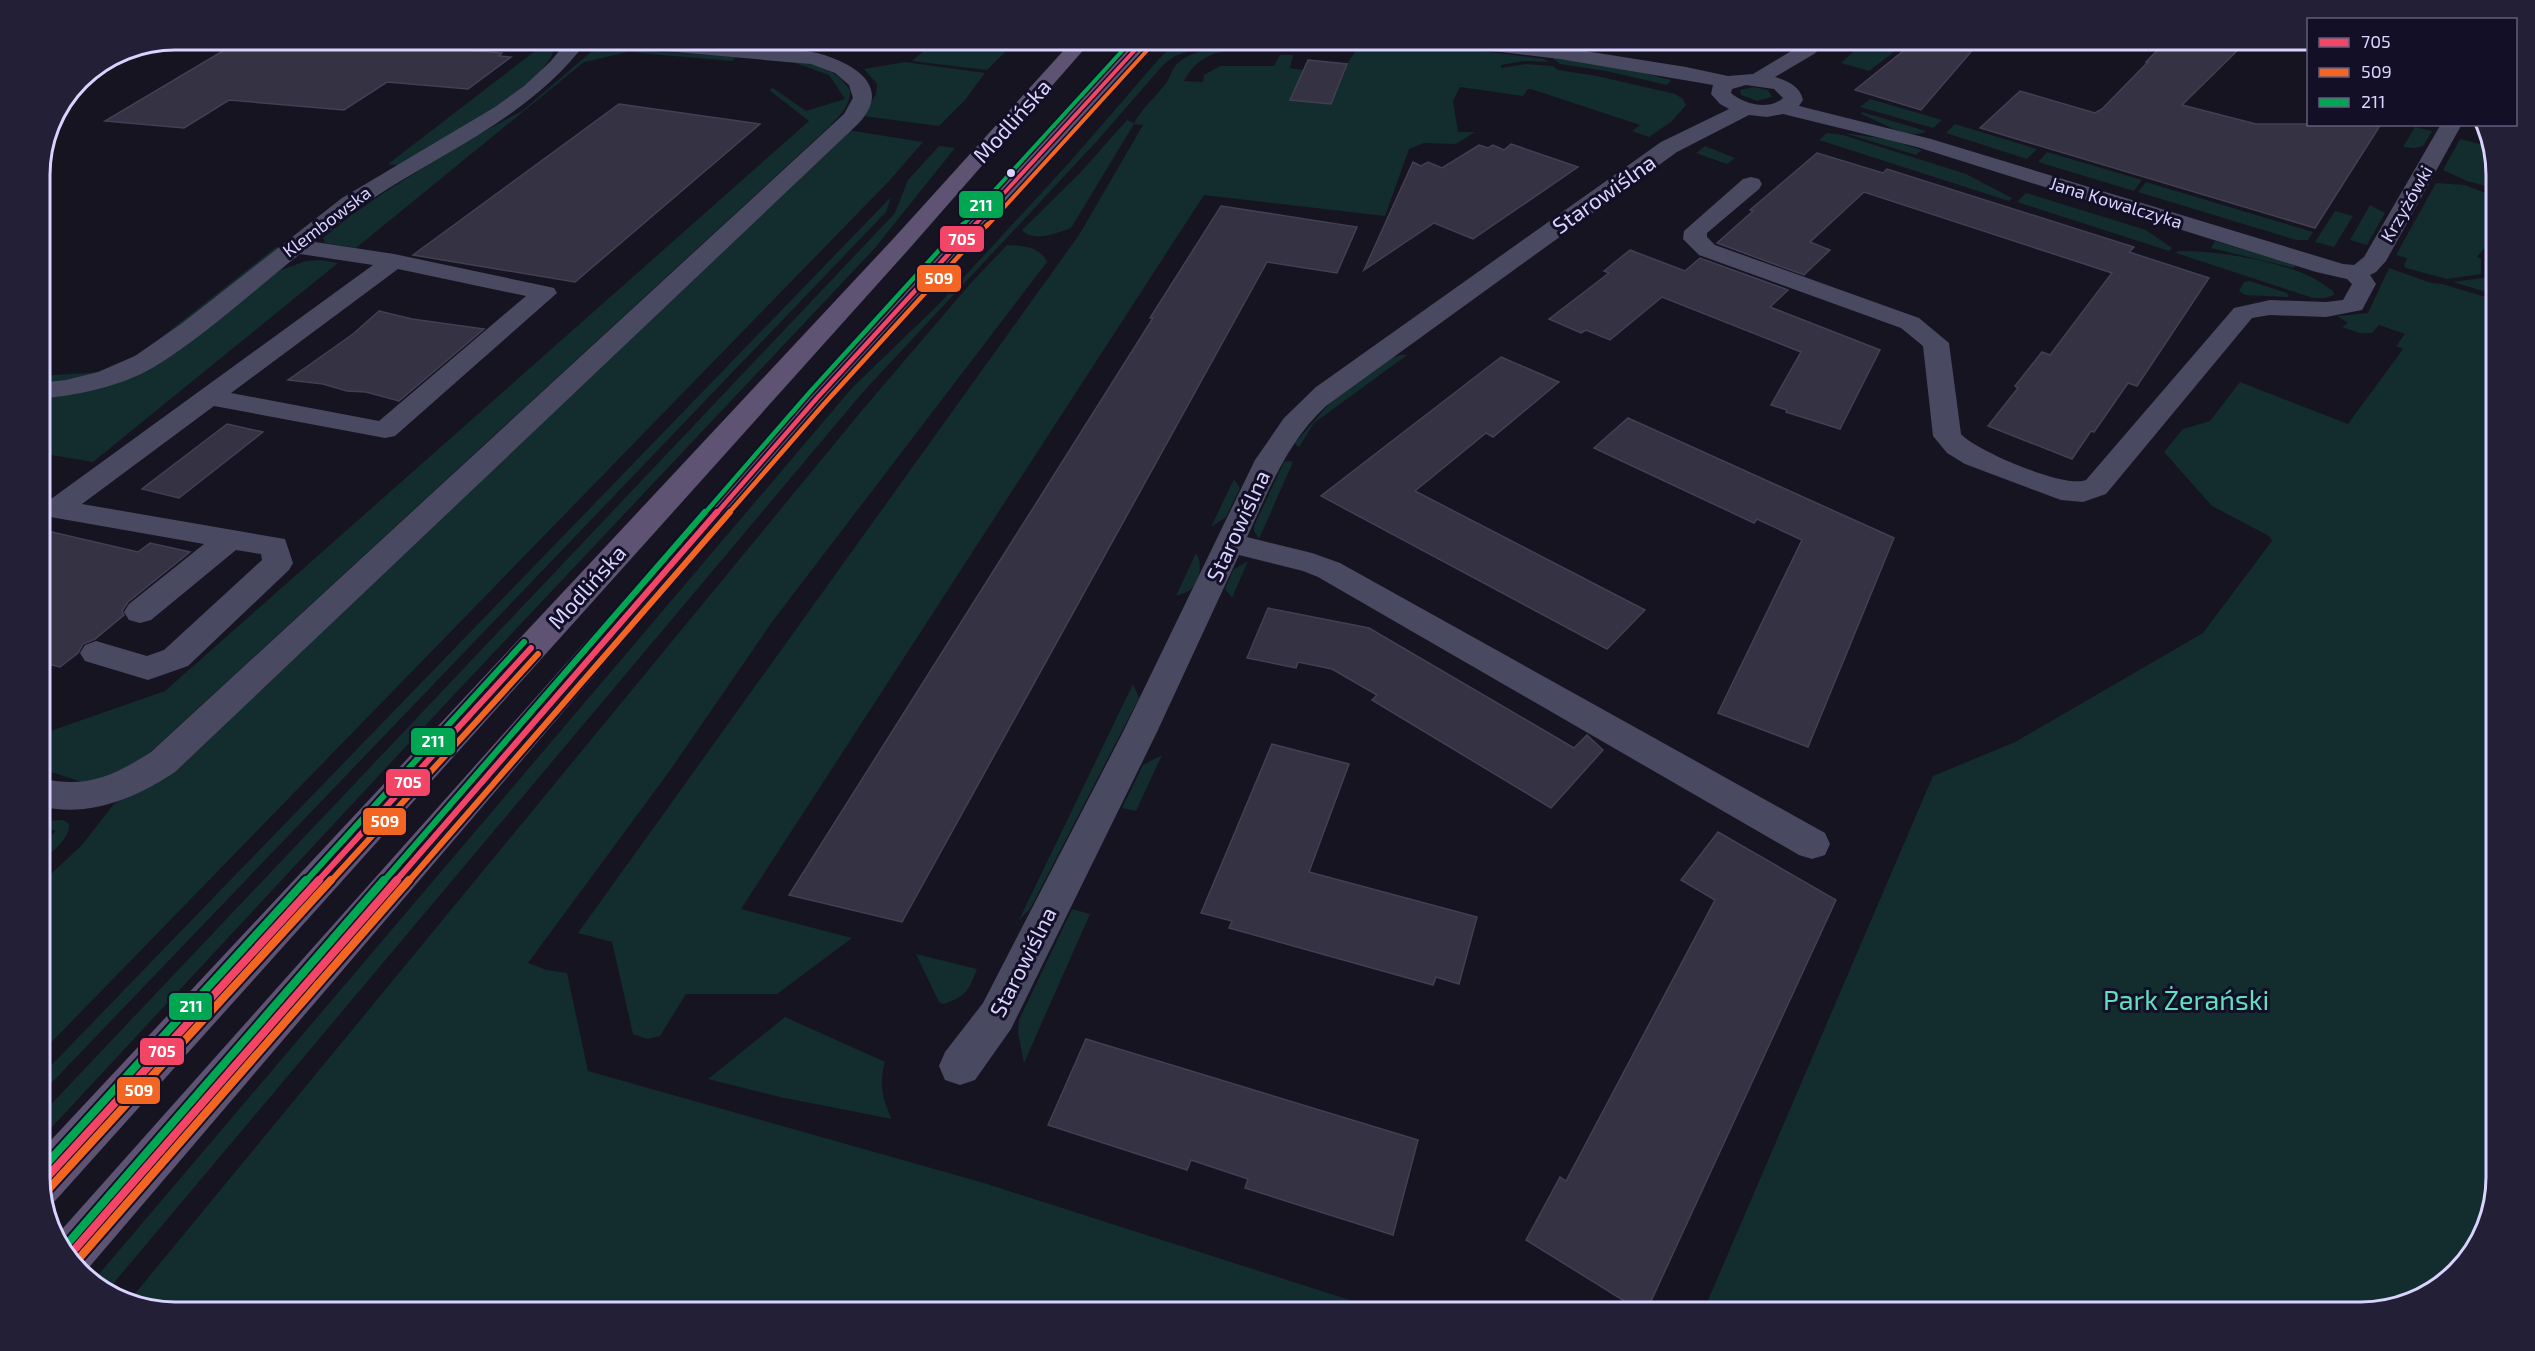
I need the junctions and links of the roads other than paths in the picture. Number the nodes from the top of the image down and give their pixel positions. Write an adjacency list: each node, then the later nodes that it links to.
1 (571, 50): 13 (street, Klembowska)
2 (730, 50): 24 (street)
3 (1074, 50): 27 (main road, Modlińska)
4 (1135, 50): 28 (main road, Modlińska)
5 (1581, 50): 9 (street, Jana Kowalczyka)
6 (1808, 50): 7 (street)
7 (1805, 52): 8 (street); 10 (street)
8 (1758, 79): 9 (street, Jana Kowalczyka); 10 (street, Jana Kowalczyka)
9 (1731, 96): 10 (street, Jana Kowalczyka); 21 (street, Starowiślna)
10 (1785, 98): 15 (street, Jana Kowalczyka)
11 (2451, 126): 15 (street, Krzyżówki)
12 (1751, 184): 15 (street)
13 (293, 246): 14 (street); 16 (street, Klembowska)
14 (394, 261): 17 (street); 17 (street)
15 (2354, 272)
16 (50, 390)
17 (209, 397): 18 (street)
18 (50, 506)
19 (50, 507): 20 (street)
20 (230, 539): 22 (street); 23 (street)
21 (1230, 543): 25 (street); 26 (street, Starowiślna)
22 (140, 612)
23 (96, 653)
24 (50, 796)
25 (1812, 844)
26 (960, 1066)
27 (50, 1174)
28 (74, 1250)

